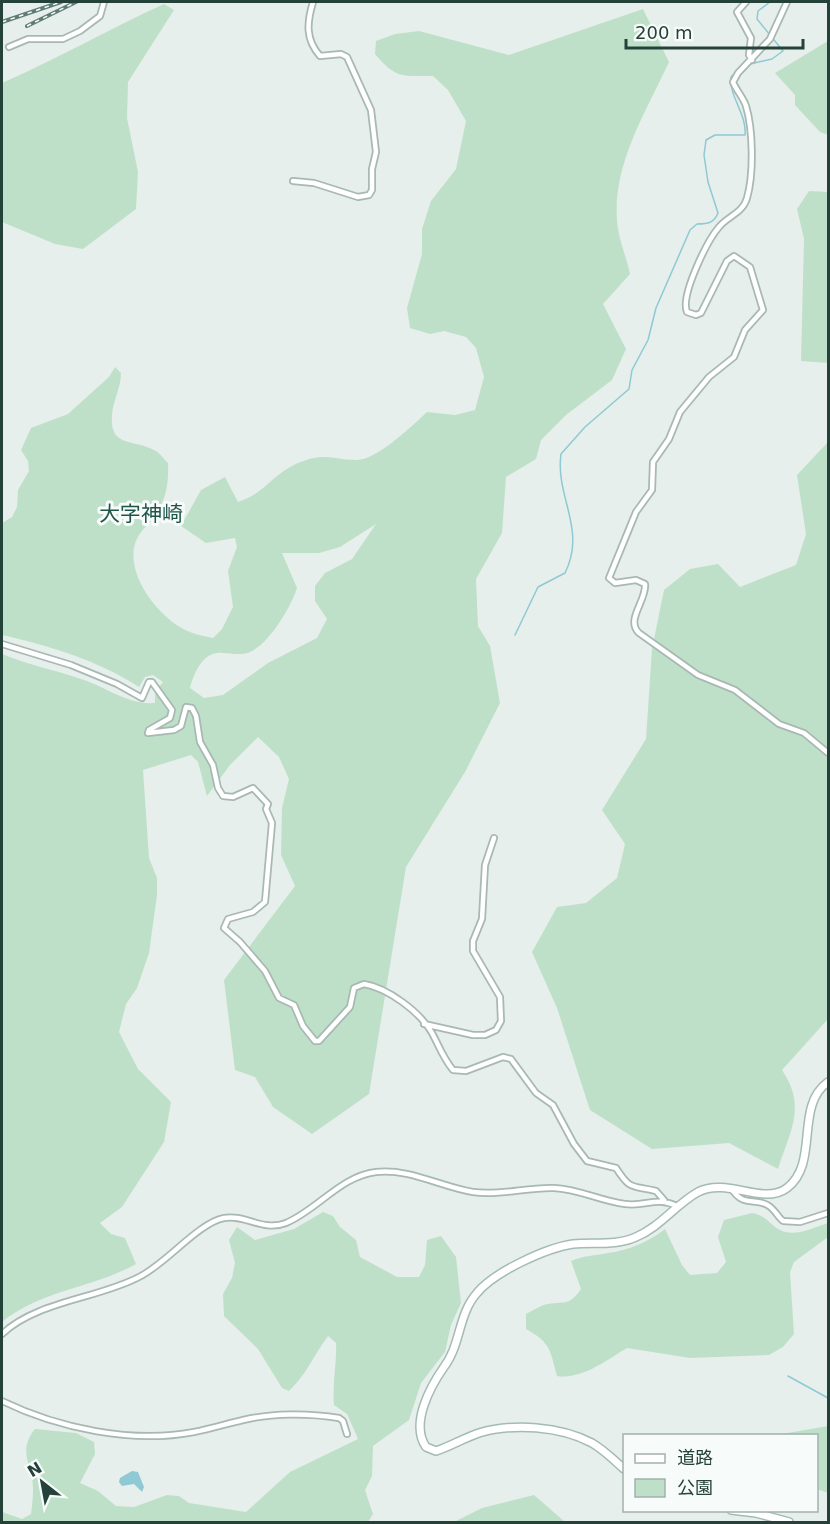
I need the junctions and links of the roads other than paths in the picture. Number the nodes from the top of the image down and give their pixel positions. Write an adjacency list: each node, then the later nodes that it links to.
1 (104, 2): 5 (street)
2 (313, 2): 7 (street)
3 (746, 2): 6 (street)
4 (787, 2): 6 (street)
5 (9, 47)
6 (752, 60): 9 (street)
7 (293, 181)
8 (2, 645): 11 (street)
9 (828, 753)
10 (494, 838): 11 (street)
11 (424, 1024): 14 (street)
12 (828, 1082): 13 (street)
13 (730, 1188): 15 (street); 16 (street)
14 (664, 1200): 15 (street); 17 (street)
15 (677, 1206): 20 (street)
16 (828, 1213)
17 (2, 1334)
18 (2, 1401): 19 (street)
19 (347, 1434)
20 (623, 1468)
21 (748, 1512): 22 (street)
22 (789, 1522)

